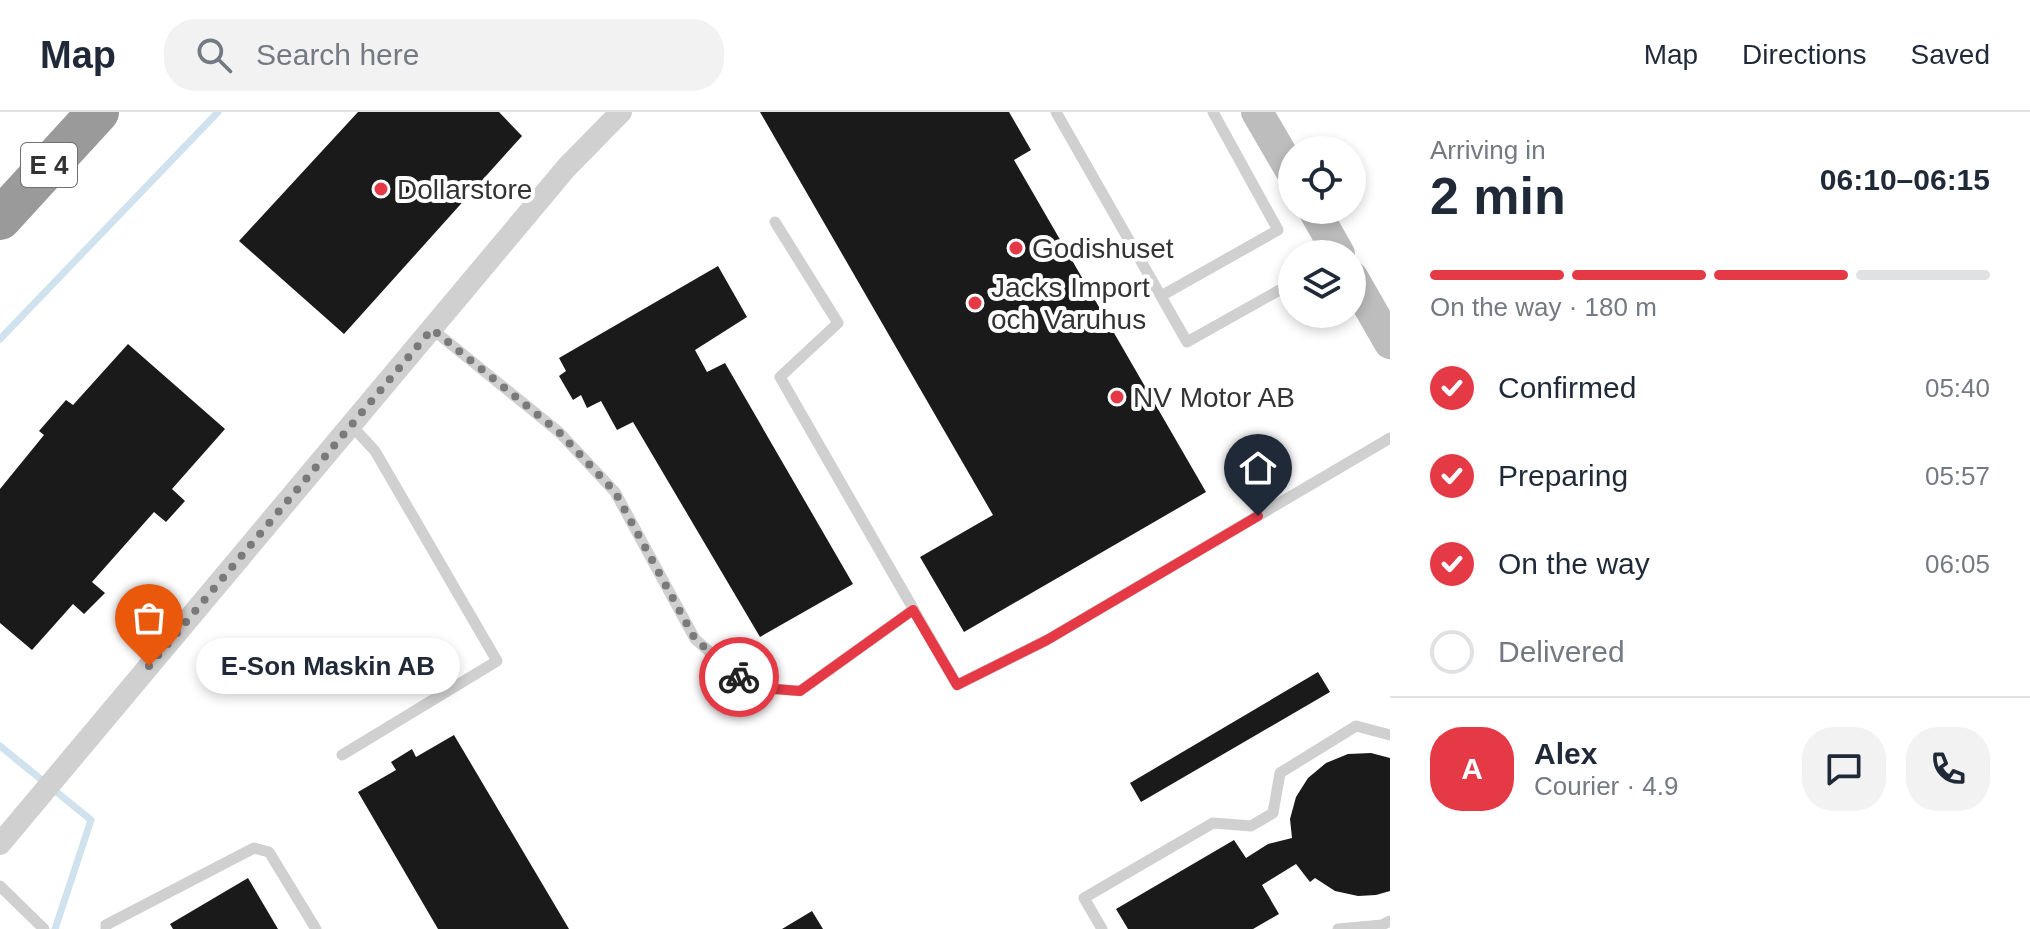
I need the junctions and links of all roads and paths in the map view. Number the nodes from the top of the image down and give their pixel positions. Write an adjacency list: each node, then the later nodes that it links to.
1 (98, 112): 7 (highway, E 4)
2 (621, 112): 12 (street)
3 (1056, 112): 10 (lane)
4 (1213, 112): 10 (lane)
5 (1257, 112): 6 (street)
6 (1278, 148)
7 (0, 219)
8 (775, 222): 16 (lane)
9 (1278, 291): 10 (lane)
10 (1161, 296)
11 (1366, 301): 13 (street)
12 (432, 329): 14 (street); 16 (lane)
13 (1390, 343)
14 (351, 425): 18 (lane); 19 (street)
15 (1390, 438): 16 (lane)
16 (913, 610)
17 (1390, 735): 25 (lane)
18 (342, 755)
19 (0, 844)
20 (0, 886): 22 (lane)
21 (1390, 921): 26 (lane)
22 (44, 929)
23 (106, 929): 24 (lane)
24 (316, 929)
25 (1102, 929)
26 (1338, 929)

